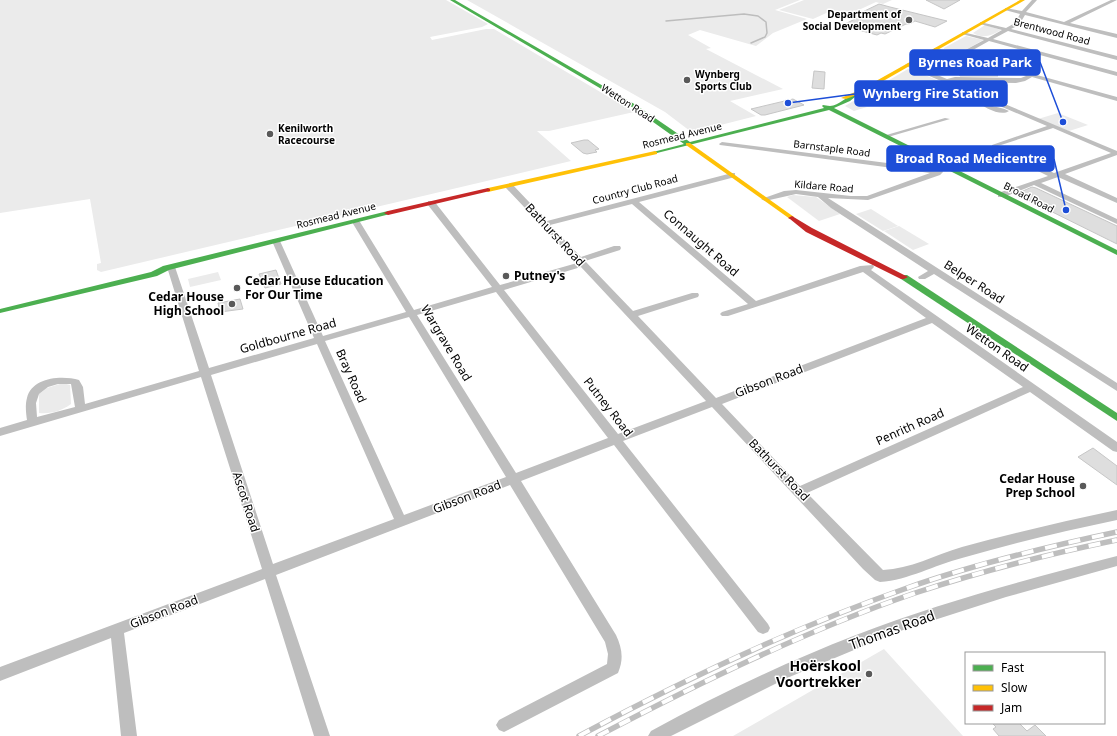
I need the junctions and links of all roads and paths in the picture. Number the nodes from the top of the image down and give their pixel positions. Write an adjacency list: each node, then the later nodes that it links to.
1 (452, 0): 28 (main road, Wetton Road)
2 (460, 0): 28 (main road, Wetton Road)
3 (1023, 0): 6 (main road, Rosmead Avenue)
4 (1035, 0): 7 (street)
5 (1115, 1): 9 (street)
6 (1008, 9): 7 (street); 8 (main road, Rosmead Avenue)
7 (1024, 13): 9 (street); 10 (street)
8 (982, 23): 10 (street, Brentwood Road); 11 (main road, Rosmead Avenue)
9 (1065, 23): 12 (street)
10 (1007, 29): 13 (street); 16 (street, Brentwood Road)
11 (964, 33): 13 (street); 14 (main road, Rosmead Avenue)
12 (1117, 36)
13 (988, 39): 15 (street); 18 (street)
14 (936, 49): 15 (street); 17 (main road, Rosmead Avenue)
15 (959, 55): 19 (street); 20 (street)
16 (1117, 58)
17 (908, 65): 21 (street); 24 (main road, Rosmead Avenue)
18 (1117, 74)
19 (1031, 75): 20 (street); 22 (street)
20 (955, 79): 21 (street)
21 (947, 82): 23 (street); 26 (street)
22 (1117, 99)
23 (862, 105)
24 (827, 107): 27 (main road, Broad Road); 28 (main road, Rosmead Avenue)
25 (947, 119): 27 (street)
26 (1053, 126): 30 (street); 34 (street)
27 (886, 136): 31 (main road, Broad Road)
28 (691, 142): 33 (main road, Wetton Road); 36 (main road, Rosmead Avenue); 39 (main road, Wetton Road)
29 (722, 144): 32 (street, Barnstaple Road)
30 (1117, 153): 34 (street)
31 (950, 169): 32 (street, Kildare Road); 38 (main road, Broad Road)
32 (939, 172): 37 (street, Kildare Road)
33 (732, 174): 40 (main road, Wetton Road); 41 (street, Country Club Road)
34 (1056, 175): 35 (street); 42 (street)
35 (1035, 182): 38 (street); 45 (street)
36 (511, 185): 43 (main road, Rosmead Avenue); 46 (street, Bathurst Road)
37 (819, 194): 39 (street, Kildare Road); 55 (street, Belper Road)
38 (1001, 195): 49 (main road, Broad Road)
39 (775, 196): 40 (street, Kildare Road); 56 (main road, Wetton Road)
40 (764, 199): 50 (main road, Wetton Road)
41 (632, 200): 46 (street, Country Club Road); 60 (street, Connaught Road)
42 (1117, 200)
43 (431, 203): 44 (main road, Rosmead Avenue); 58 (street, Putney Road)
44 (356, 222): 47 (main road, Rosmead Avenue); 63 (street, Wargrave Road)
45 (1117, 222)
46 (544, 224): 51 (street, Bathurst Road)
47 (276, 241): 53 (main road, Rosmead Avenue); 67 (street, Bray Road)
48 (617, 248): 51 (street, Goldbourne Road)
49 (1117, 253)
50 (870, 259): 52 (main road, Wetton Road); 54 (street)
51 (581, 262): 58 (street, Goldbourne Road); 65 (street, Bathurst Road)
52 (885, 266): 54 (street); 56 (main road, Wetton Road)
53 (168, 267): 61 (main road, Rosmead Avenue); 62 (main road, Rosmead Avenue); 68 (street, Ascot Road)
54 (863, 268): 60 (street); 66 (street, Wetton Road)
55 (934, 271): 57 (street); 70 (street, Belper Road)
56 (901, 274): 73 (main road, Wetton Road)
57 (922, 277)
58 (498, 289): 63 (street, Goldbourne Road); 76 (street, Putney Road)
59 (695, 295): 65 (street)
60 (754, 304): 64 (street)
61 (0, 305)
62 (0, 311)
63 (413, 313): 67 (street, Goldbourne Road); 78 (street, Wargrave Road)
64 (725, 314)
65 (631, 315): 71 (street, Bathurst Road)
66 (933, 319): 69 (street, Wetton Road); 71 (street, Gibson Road)
67 (320, 340): 68 (street, Goldbourne Road); 81 (street, Bray Road)
68 (205, 373): 72 (street, Goldbourne Road); 83 (street, Ascot Road)
69 (1031, 388): 77 (street, Wetton Road); 79 (street, Penrith Road)
70 (1117, 388)
71 (715, 402): 76 (street, Gibson Road); 79 (street, Bathurst Road)
72 (80, 408): 74 (street, Goldbourne Road); 74 (street)
73 (1116, 417)
74 (32, 422): 75 (street, Goldbourne Road)
75 (0, 432)
76 (616, 439): 78 (street, Gibson Road); 84 (street, Putney Road)
77 (1117, 448)
78 (513, 479): 81 (street, Gibson Road); 87 (street, Wargrave Road)
79 (799, 491): 80 (street, Bathurst Road)
80 (1117, 515)
81 (401, 522): 83 (street, Gibson Road)
82 (1117, 561): 90 (street, Thomas Road)
83 (269, 573): 85 (street, Gibson Road); 89 (street, Ascot Road)
84 (763, 628)
85 (117, 630): 86 (street, Gibson Road); 88 (street)
86 (0, 674)
87 (504, 725)
88 (129, 736)
89 (322, 736)
90 (656, 736)

